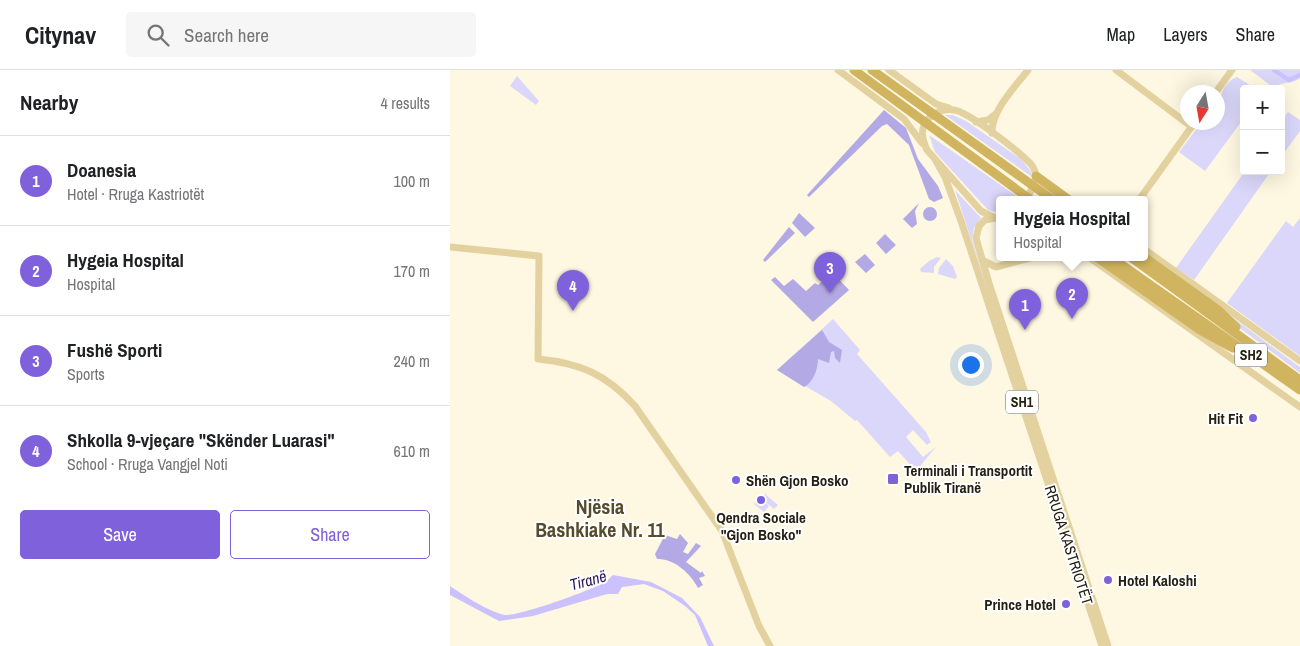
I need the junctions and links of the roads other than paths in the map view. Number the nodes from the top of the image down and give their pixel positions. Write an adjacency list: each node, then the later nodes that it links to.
1 (838, 70): 15 (main road)
2 (854, 70): 18 (highway)
3 (872, 70): 20 (highway)
4 (889, 70): 9 (main road)
5 (1028, 70): 10 (main road)
6 (1116, 70): 11 (main road)
7 (1232, 70): 8 (main road)
8 (1221, 85)
9 (954, 110): 12 (main road); 15 (main road)
10 (999, 111): 12 (main road); 14 (main road)
11 (1180, 115)
12 (976, 122): 14 (main road)
13 (1190, 130): 22 (main road)
14 (992, 134): 17 (main road)
15 (926, 150): 16 (main road, SH1)
16 (936, 161): 23 (main road, SH1); 40 (main road, RRUGA KASTRIOTËT / SH1)
17 (1036, 176): 19 (main road); 21 (highway)
18 (1023, 196)
19 (1025, 196)
20 (1047, 196)
21 (1064, 196)
22 (1142, 196)
23 (996, 218)
24 (996, 218): 28 (main road, RRUGA KASTRIOTËT / SH1)
25 (450, 247): 39 (main road)
26 (1148, 252): 35 (main road)
27 (1148, 259): 36 (highway)
28 (982, 260): 29 (main road); 41 (main road, RRUGA KASTRIOTËT / SH1)
29 (1019, 261)
30 (1094, 261): 38 (main road)
31 (1102, 261): 34 (highway)
32 (1116, 261): 34 (highway, SH2)
33 (1136, 261): 36 (highway, SH2)
34 (1252, 356): 37 (highway, SH2)
35 (1300, 361)
36 (1297, 377)
37 (1300, 390)
38 (1300, 407)
39 (770, 646)
40 (1102, 646)
41 (1108, 646)

